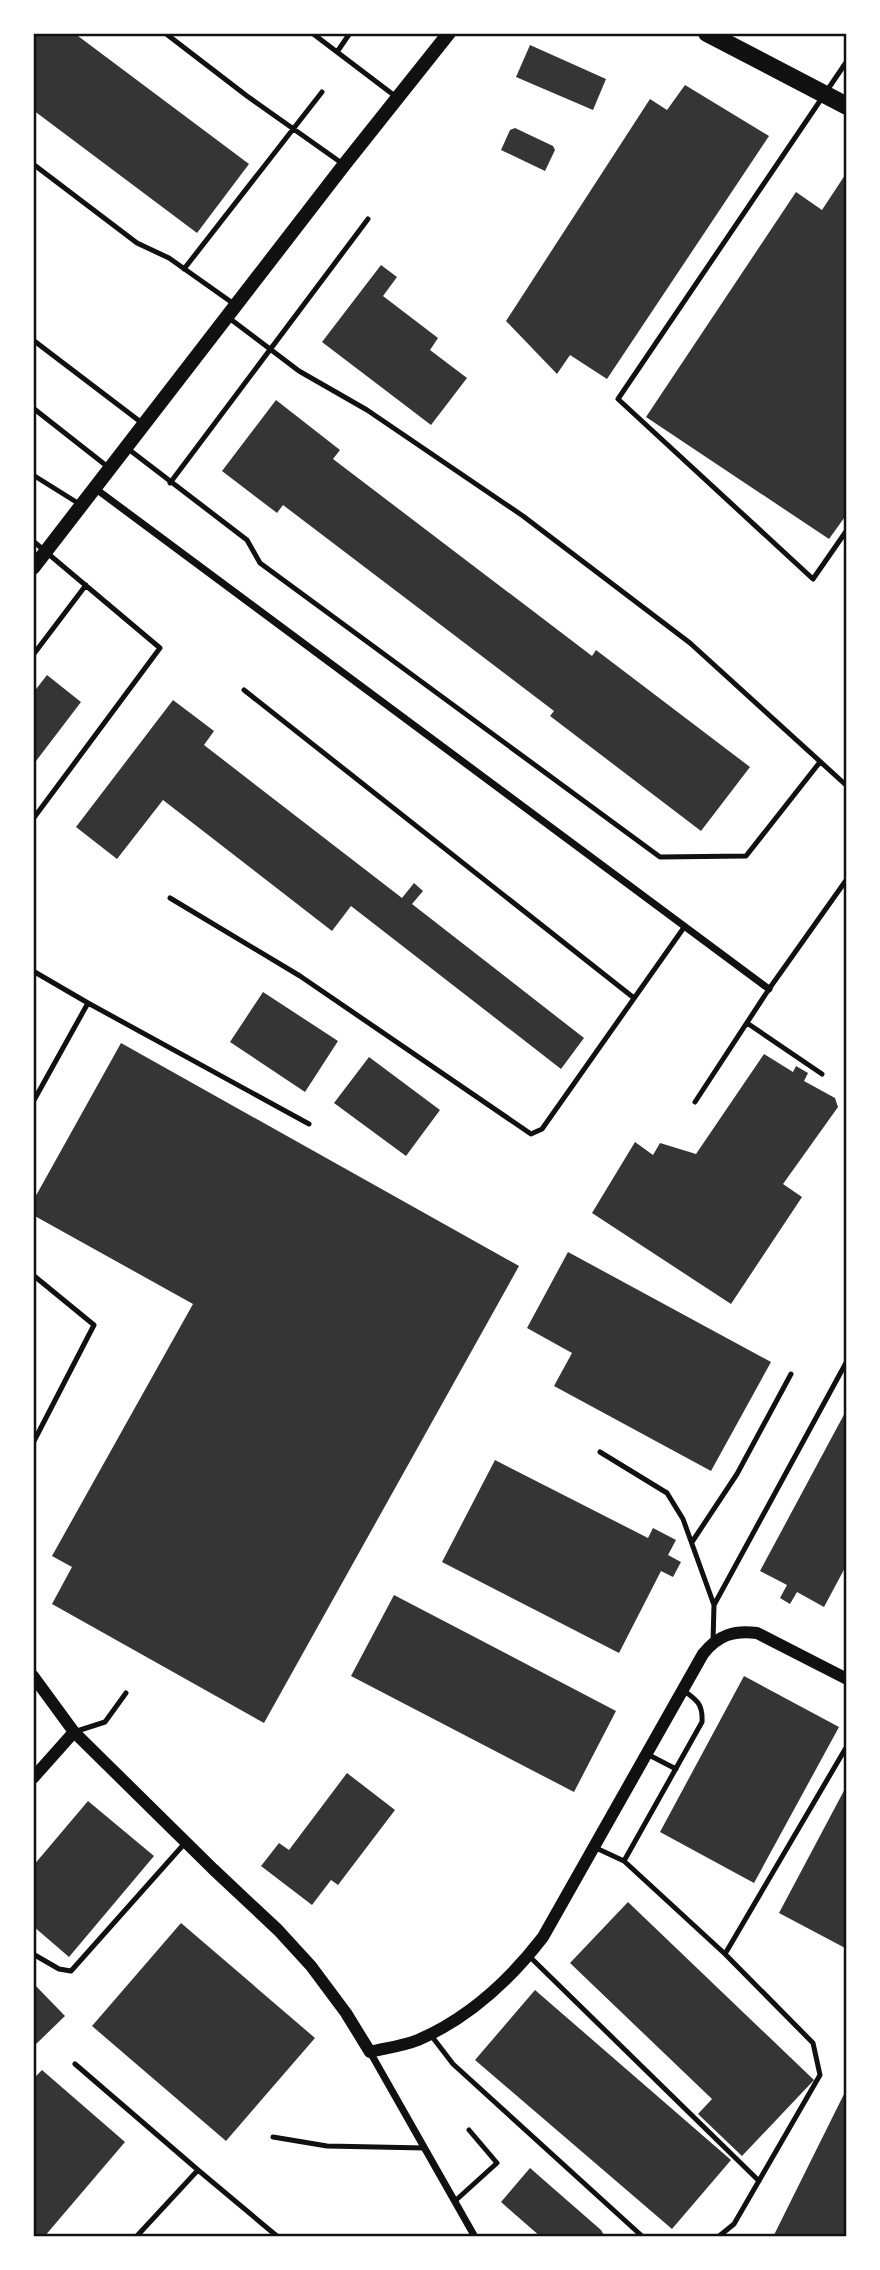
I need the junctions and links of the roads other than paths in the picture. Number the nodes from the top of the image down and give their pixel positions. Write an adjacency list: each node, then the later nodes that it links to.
1 (165, 33): 11 (lane)
2 (312, 33): 6 (lane)
3 (350, 33): 6 (lane)
4 (449, 33): 9 (main road)
5 (707, 33): 10 (main road)
6 (337, 52): 9 (lane)
7 (847, 61): 10 (lane)
8 (322, 92): 11 (lane)
9 (397, 98): 13 (main road)
10 (839, 103): 27 (lane)
11 (293, 129): 13 (lane); 15 (lane)
12 (33, 164): 15 (lane)
13 (344, 165): 16 (main road)
14 (368, 219): 18 (lane)
15 (184, 269): 16 (lane)
16 (232, 312): 18 (lane); 20 (main road)
17 (33, 340): 20 (lane)
18 (272, 348): 24 (lane); 34 (lane)
19 (33, 408): 22 (lane)
20 (145, 425): 21 (main road)
21 (127, 448): 22 (main road); 24 (lane)
22 (111, 469): 25 (main road)
23 (33, 475): 26 (lane)
24 (170, 483): 34 (lane)
25 (96, 489): 26 (main road); 39 (street)
26 (82, 506): 29 (main road)
27 (847, 530)
28 (33, 541): 29 (lane)
29 (46, 551): 30 (main road); 31 (lane)
30 (33, 568)
31 (86, 586): 32 (lane); 36 (lane)
32 (33, 655)
33 (244, 690): 42 (lane)
34 (820, 762): 35 (lane)
35 (847, 786)
36 (33, 819)
37 (847, 879): 41 (lane)
38 (170, 898): 42 (lane)
39 (685, 926): 41 (street); 42 (lane)
40 (33, 971): 43 (lane)
41 (769, 989): 44 (lane)
42 (634, 998)
43 (88, 1003): 46 (lane); 48 (lane)
44 (747, 1023): 45 (lane); 47 (lane)
45 (822, 1073)
46 (33, 1102)
47 (695, 1102)
48 (309, 1124)
49 (33, 1275): 52 (lane)
50 (847, 1361): 55 (lane)
51 (791, 1374): 54 (lane)
52 (33, 1443)
53 (600, 1452): 54 (lane)
54 (692, 1542): 55 (lane)
55 (715, 1605): 56 (lane)
56 (713, 1642): 58 (street); 59 (street)
57 (33, 1676): 61 (street)
58 (847, 1679)
59 (683, 1690): 63 (street); 64 (lane)
60 (126, 1693): 61 (lane)
61 (74, 1732): 65 (street); 66 (street)
62 (847, 1746): 70 (lane)
63 (647, 1754): 64 (lane); 67 (street)
64 (677, 1769): 68 (lane)
65 (33, 1778)
66 (186, 1843): 69 (lane); 73 (street)
67 (594, 1847): 68 (lane); 71 (street)
68 (624, 1861): 70 (lane)
69 (33, 1954)
70 (725, 1954): 79 (lane)
71 (529, 1956): 72 (street); 79 (lane)
72 (430, 2034): 73 (street); 84 (lane)
73 (370, 2052): 77 (street)
74 (75, 2064): 78 (lane)
75 (469, 2130): 80 (lane)
76 (273, 2137): 77 (lane)
77 (425, 2148): 80 (street)
78 (198, 2170): 81 (lane); 82 (lane)
79 (759, 2180): 85 (lane)
80 (455, 2201): 83 (street)
81 (136, 2237)
82 (278, 2237)
83 (475, 2237)
84 (643, 2237)
85 (718, 2237)

